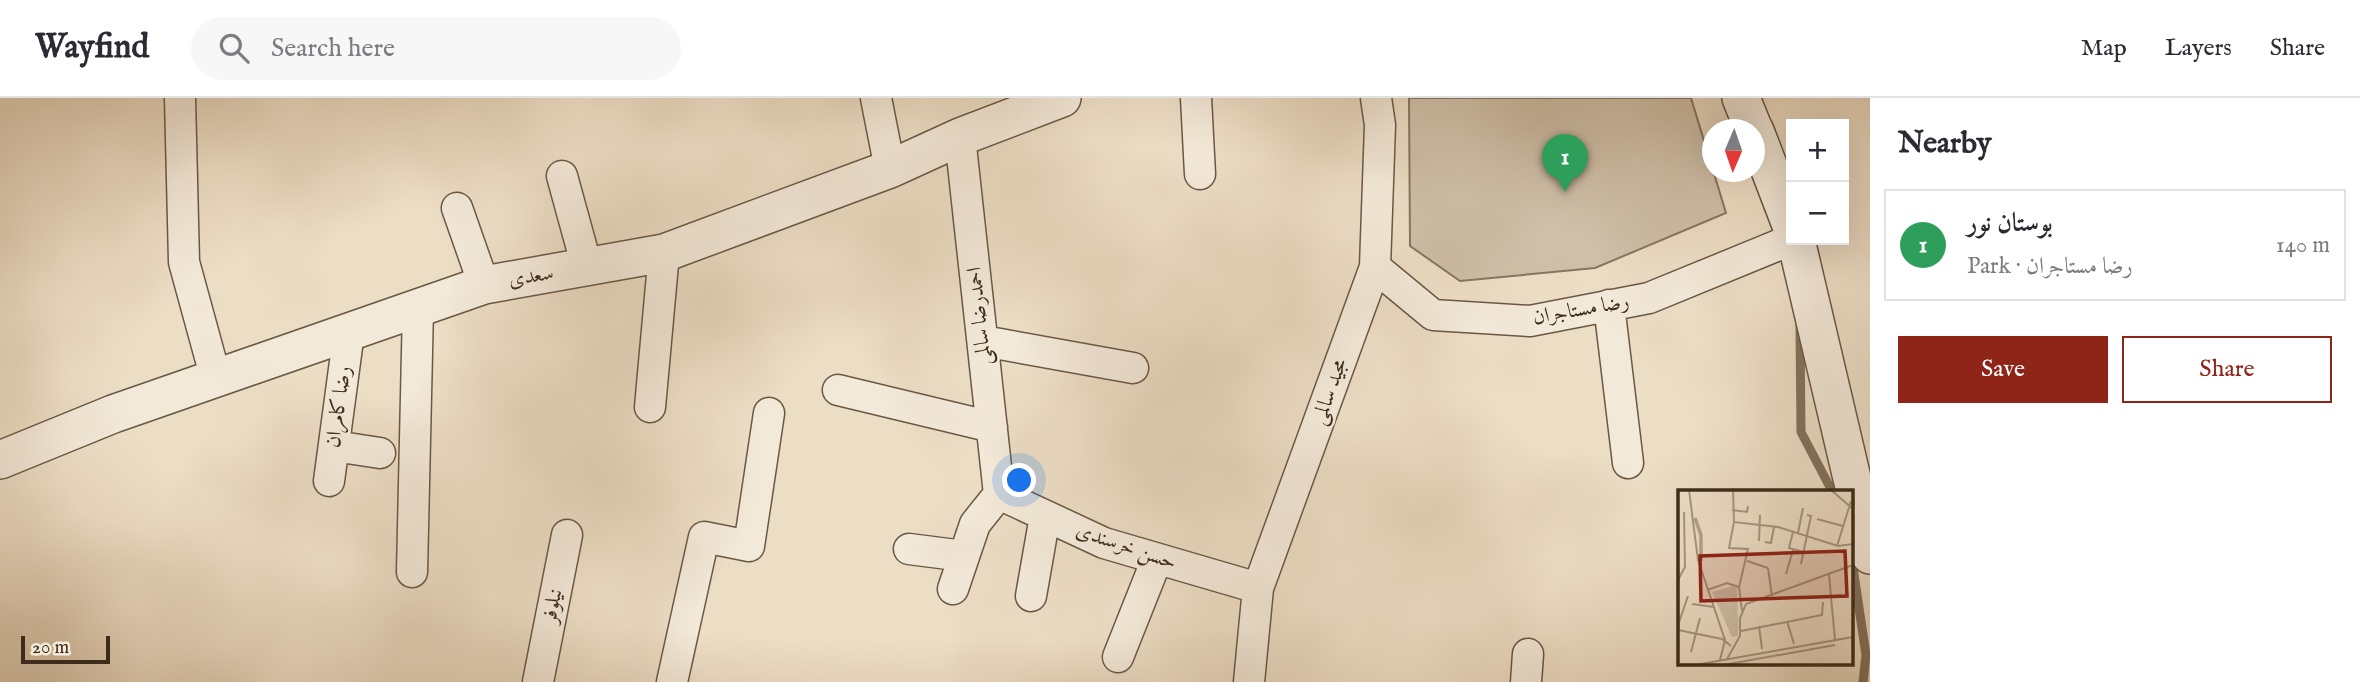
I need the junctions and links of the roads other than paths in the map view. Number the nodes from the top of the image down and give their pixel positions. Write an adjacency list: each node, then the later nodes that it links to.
1 (180, 98): 27 (street)
2 (876, 98): 11 (street)
3 (1062, 98): 7 (street, سعدی)
4 (1196, 98): 12 (street)
5 (1376, 98): 20 (street, مجید سالمی)
6 (1741, 98): 8 (street)
7 (1004, 109): 9 (street, سعدی)
8 (1750, 119)
9 (960, 137): 11 (street, سعدی); 25 (street, احمدرضا سالمی)
10 (1765, 158): 15 (street)
11 (890, 169): 18 (street, سعدی)
12 (1200, 174)
13 (562, 176): 19 (street)
14 (457, 208): 21 (street)
15 (1786, 212)
16 (1786, 241): 22 (street, رضا مستاجران)
17 (1797, 245): 41 (street)
18 (664, 253): 19 (street, سعدی); 29 (street)
19 (587, 267): 21 (street, سعدی)
20 (1376, 267): 22 (street, رضا مستاجران); 45 (street, مجید سالمی)
21 (484, 285): 23 (street, سعدی)
22 (1609, 305): 35 (street)
23 (418, 308): 24 (street, سعدی); 44 (street)
24 (349, 332): 27 (street, سعدی); 32 (street, رضا کامران)
25 (982, 341): 26 (street); 31 (street, احمدرضا سالمی)
26 (1133, 368)
27 (216, 379): 34 (street, سعدی)
28 (838, 390): 31 (street)
29 (650, 407)
30 (769, 413): 50 (street)
31 (992, 427): 37 (street, احمدرضا سالمی)
32 (334, 446): 33 (street); 36 (street, رضا کامران)
33 (380, 453)
34 (0, 460)
35 (1629, 463)
36 (329, 481)
37 (999, 494): 38 (street, حسن خرسندی); 42 (street)
38 (1045, 516): 43 (street, حسن خرسندی); 47 (street)
39 (567, 535): 49 (street, نیلوفر)
40 (909, 549): 42 (street)
41 (1870, 555)
42 (964, 556): 46 (street)
43 (1157, 559): 45 (street, حسن خرسندی); 48 (street)
44 (412, 572)
45 (1258, 588): 51 (street, مجید سالمی)
46 (953, 589)
47 (1031, 596)
48 (1118, 657)
49 (545, 680)
50 (672, 682)
51 (1249, 682)

